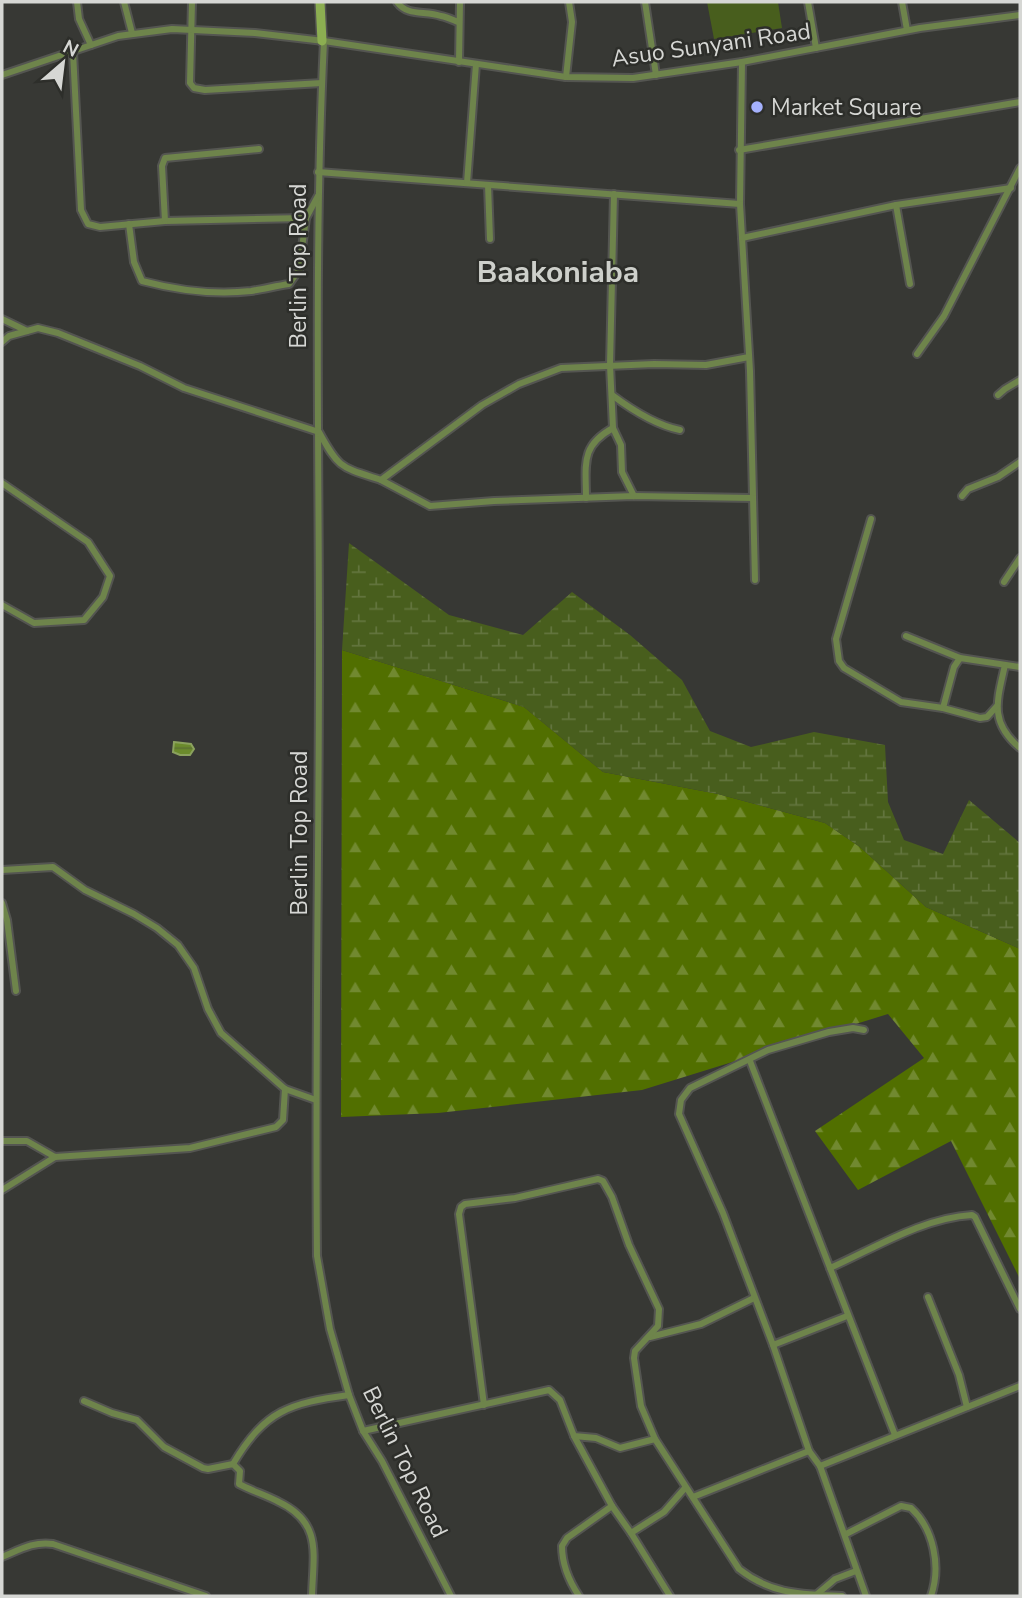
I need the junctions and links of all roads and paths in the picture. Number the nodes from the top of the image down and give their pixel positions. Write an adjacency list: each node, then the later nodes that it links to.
1 (78, 2): 17 (street)
2 (124, 2): 15 (street)
3 (192, 2): 13 (street)
4 (320, 2): 16 (street, Berlin Top Road)
5 (397, 2): 12 (street)
6 (460, 2): 12 (street)
7 (569, 2): 25 (street)
8 (645, 2): 24 (street)
9 (808, 2): 18 (street)
10 (902, 2): 14 (street)
11 (1020, 15): 14 (street, Asuo Sunyani Road)
12 (458, 22): 20 (street)
13 (192, 30): 15 (street, Asuo Sunyani Road); 16 (street, Asuo Sunyani Road); 26 (street)
14 (907, 30): 18 (street, Asuo Sunyani Road)
15 (132, 33): 17 (street, Asuo Sunyani Road)
16 (323, 41): 20 (street, Asuo Sunyani Road); 26 (street, Berlin Top Road)
17 (92, 45): 19 (street, Asuo Sunyani Road)
18 (816, 48): 21 (street, Asuo Sunyani Road)
19 (72, 52): 23 (street, Asuo Sunyani Road); 41 (street)
20 (459, 62): 22 (street, Asuo Sunyani Road)
21 (742, 62): 24 (street, Asuo Sunyani Road); 29 (street)
22 (476, 64): 25 (street, Asuo Sunyani Road); 32 (street)
23 (2, 75)
24 (656, 75): 25 (street, Asuo Sunyani Road)
25 (566, 77)
26 (322, 83): 31 (street, Berlin Top Road)
27 (1020, 102): 29 (street)
28 (259, 149): 40 (street)
29 (739, 150): 37 (street)
30 (1020, 168): 34 (street)
31 (318, 172): 32 (street); 35 (street, Berlin Top Road)
32 (467, 183): 33 (street)
33 (488, 185): 36 (street); 43 (street)
34 (1011, 188): 38 (street); 48 (street)
35 (318, 194): 39 (street); 56 (street, Berlin Top Road)
36 (614, 194): 37 (street); 50 (street)
37 (740, 204): 42 (street)
38 (896, 205): 42 (street); 44 (street)
39 (306, 218): 40 (street); 41 (street)
40 (165, 221): 41 (street)
41 (129, 224)
42 (742, 238): 49 (street)
43 (491, 239)
44 (910, 284)
45 (2, 319): 46 (street)
46 (27, 331): 47 (street); 56 (street)
47 (2, 342)
48 (918, 354)
49 (749, 357): 50 (street); 63 (street)
50 (610, 365): 52 (street); 58 (street)
51 (1020, 380): 53 (street)
52 (612, 395): 54 (street); 55 (street)
53 (998, 395)
54 (613, 428): 60 (street); 62 (street)
55 (680, 430)
56 (319, 432): 58 (street); 82 (street, Berlin Top Road)
57 (1020, 462): 61 (street)
58 (381, 480): 62 (street)
59 (2, 483): 68 (street)
60 (634, 496): 62 (street); 63 (street)
61 (962, 496)
62 (586, 498)
63 (752, 498): 66 (street)
64 (871, 519): 74 (street)
65 (1020, 558): 67 (street)
66 (755, 580)
67 (1004, 582)
68 (2, 605)
69 (906, 636): 70 (street)
70 (960, 658): 71 (street); 74 (street)
71 (1005, 665): 72 (street); 73 (street)
72 (1020, 667)
73 (997, 706): 74 (street); 75 (street)
74 (943, 708)
75 (1020, 748)
76 (2, 870): 81 (street)
77 (2, 903): 78 (street)
78 (16, 991)
79 (864, 1030): 80 (street)
80 (750, 1061): 86 (street); 88 (street)
81 (285, 1089): 82 (street); 84 (street)
82 (316, 1100): 94 (street, Berlin Top Road)
83 (2, 1141): 84 (street)
84 (55, 1157): 85 (street)
85 (2, 1190)
86 (830, 1268): 89 (street); 90 (street)
87 (928, 1297): 97 (street)
88 (754, 1298): 91 (street); 92 (street)
89 (1020, 1309)
90 (848, 1316): 92 (street); 99 (street)
91 (649, 1338): 96 (street); 101 (street)
92 (773, 1345): 102 (street)
93 (1020, 1385): 97 (street)
94 (349, 1395): 98 (street, Berlin Top Road); 103 (street)
95 (84, 1401): 103 (street)
96 (484, 1405): 98 (street); 100 (street)
97 (967, 1407): 99 (street)
98 (363, 1431): 114 (street, Berlin Top Road)
99 (895, 1435): 104 (street)
100 (574, 1436): 101 (street); 107 (street)
101 (655, 1439): 105 (street)
102 (809, 1451): 104 (street); 106 (street)
103 (233, 1464): 113 (street)
104 (820, 1466): 109 (street)
105 (685, 1488): 106 (street); 108 (street)
106 (693, 1497): 117 (street)
107 (612, 1506): 108 (street); 115 (street)
108 (631, 1533): 116 (street)
109 (846, 1534): 111 (street); 120 (street)
110 (2, 1557): 112 (street)
111 (856, 1571): 117 (street); 119 (street)
112 (205, 1596)
113 (312, 1596)
114 (451, 1596)
115 (579, 1596)
116 (670, 1596)
117 (815, 1596): 118 (street)
118 (842, 1596)
119 (866, 1596)
120 (931, 1596)

